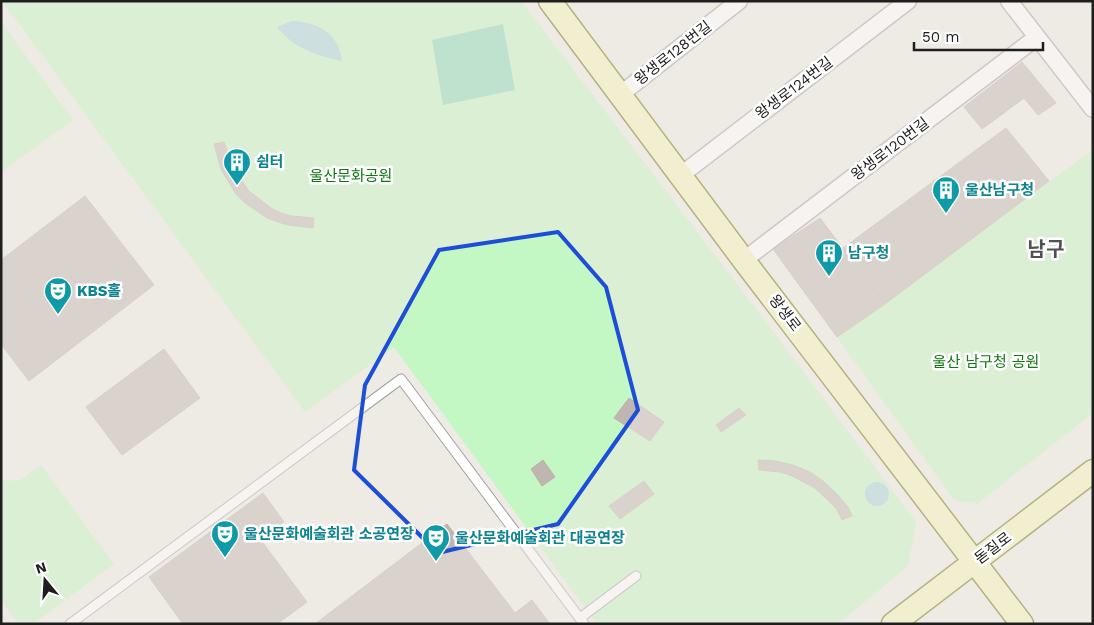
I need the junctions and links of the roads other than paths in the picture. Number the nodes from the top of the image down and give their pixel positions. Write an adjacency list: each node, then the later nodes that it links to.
1 (550, 1): 7 (main road, 왕생로)
2 (739, 1): 5 (street, 왕생로128번길)
3 (908, 1): 9 (street, 왕생로124번길)
4 (1009, 1): 6 (street)
5 (721, 7): 7 (street, 왕생로128번길)
6 (1037, 37): 8 (street); 10 (street, 왕생로120번길)
7 (621, 94): 9 (main road, 왕생로)
8 (1093, 109)
9 (681, 175): 10 (main road, 왕생로)
10 (744, 260): 12 (main road, 왕생로)
11 (1093, 472): 12 (main road, 돋질로)
12 (975, 562): 16 (main road, 돋질로); 17 (main road, 왕생로)
13 (636, 576): 14 (lane)
14 (582, 621): 15 (lane)
15 (70, 624)
16 (893, 624)
17 (1022, 624)

